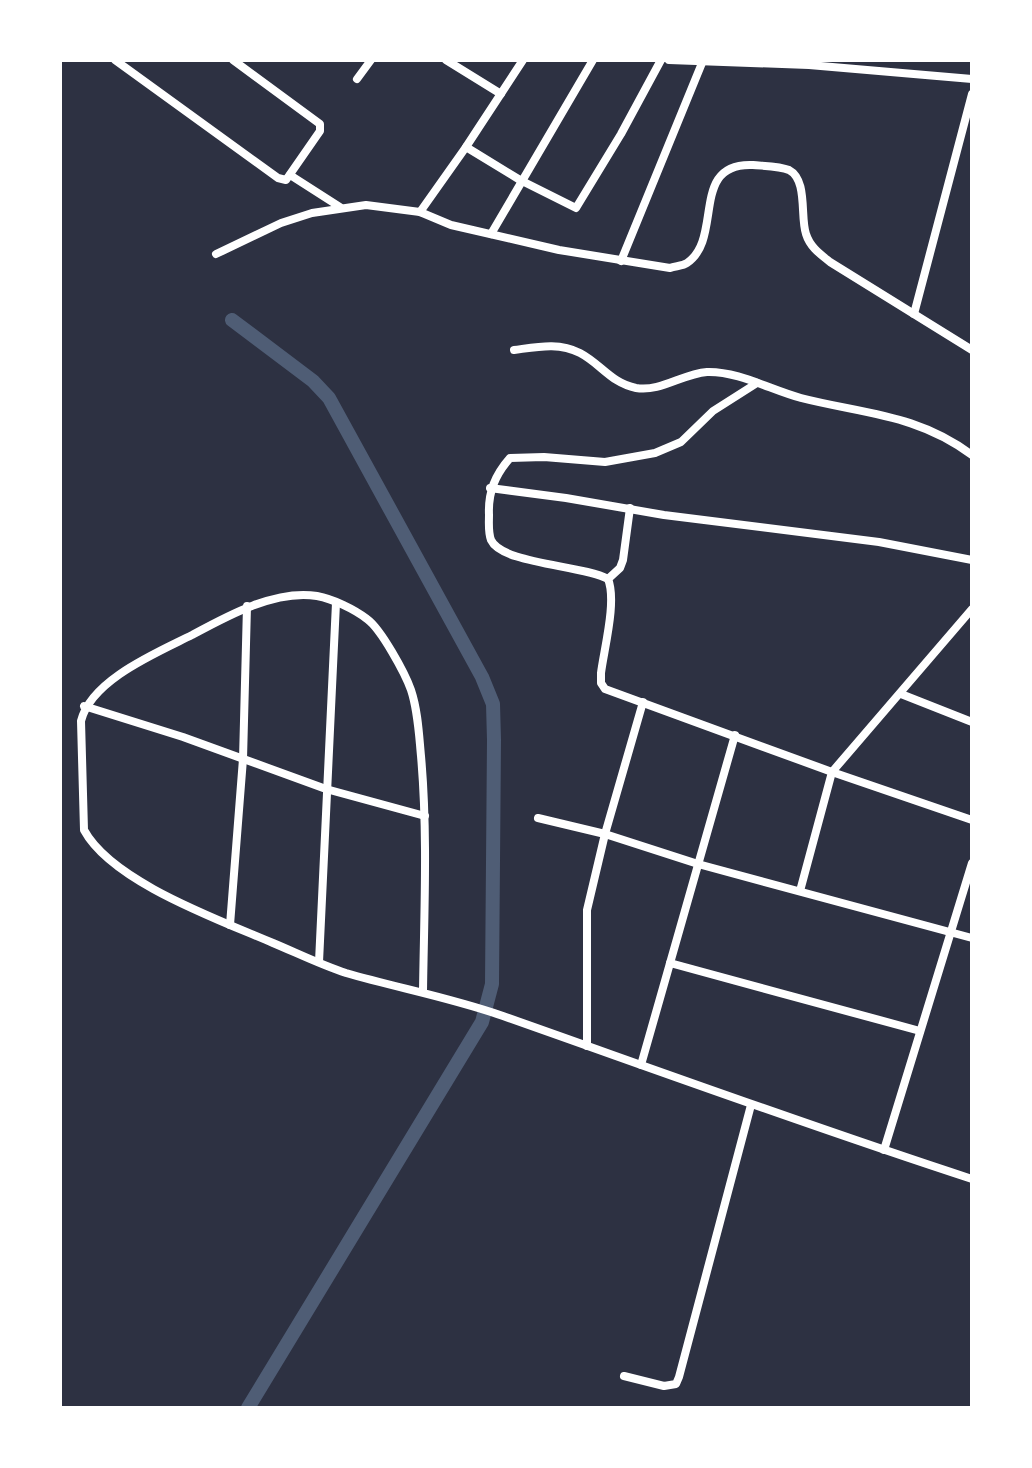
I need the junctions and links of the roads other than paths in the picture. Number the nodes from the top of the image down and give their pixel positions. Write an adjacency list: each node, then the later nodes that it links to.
1 (115, 60): 15 (street)
2 (233, 60): 15 (street)
3 (371, 60): 10 (street)
4 (523, 60): 12 (street)
5 (593, 60): 16 (street)
6 (661, 60): 16 (street)
7 (669, 60): 9 (street)
8 (448, 61): 12 (street)
9 (702, 63): 11 (street); 21 (street)
10 (357, 79)
11 (972, 79)
12 (501, 94): 14 (street)
13 (972, 94): 22 (street)
14 (466, 147): 16 (street); 18 (street)
15 (290, 175): 17 (street)
16 (520, 180): 19 (street)
17 (341, 207): 18 (street); 20 (street)
18 (420, 212): 19 (street)
19 (491, 234): 21 (street)
20 (216, 254)
21 (621, 261): 22 (street)
22 (914, 314): 24 (street)
23 (514, 350): 25 (street)
24 (972, 350)
25 (757, 383): 26 (street); 27 (street)
26 (971, 451)
27 (490, 488): 28 (street); 30 (street)
28 (630, 508): 29 (street); 30 (street)
29 (972, 560)
30 (608, 579): 35 (street)
31 (336, 603): 32 (street); 41 (street); 42 (street)
32 (247, 606): 36 (street); 39 (street)
33 (972, 609): 34 (street)
34 (901, 694): 37 (street); 40 (street)
35 (643, 702): 38 (street); 45 (street)
36 (84, 706): 39 (street); 49 (street)
37 (972, 722)
38 (735, 735): 40 (street); 47 (street)
39 (243, 759): 41 (street); 49 (street)
40 (832, 772): 44 (street); 48 (street)
41 (326, 789): 42 (street); 52 (street)
42 (425, 816): 54 (street)
43 (538, 818): 45 (street)
44 (972, 820)
45 (605, 834): 47 (street); 56 (street)
46 (972, 863): 50 (street)
47 (698, 864): 48 (street); 53 (street)
48 (800, 891): 50 (street)
49 (230, 925): 52 (street)
50 (950, 931): 51 (street); 55 (street)
51 (972, 938)
52 (319, 962): 54 (street)
53 (670, 963): 55 (street); 57 (street)
54 (423, 992): 56 (street)
55 (920, 1031): 59 (street)
56 (587, 1046): 57 (street)
57 (641, 1065): 58 (street)
58 (751, 1105): 59 (street); 61 (street)
59 (884, 1150): 60 (street)
60 (972, 1179)
61 (624, 1376)

